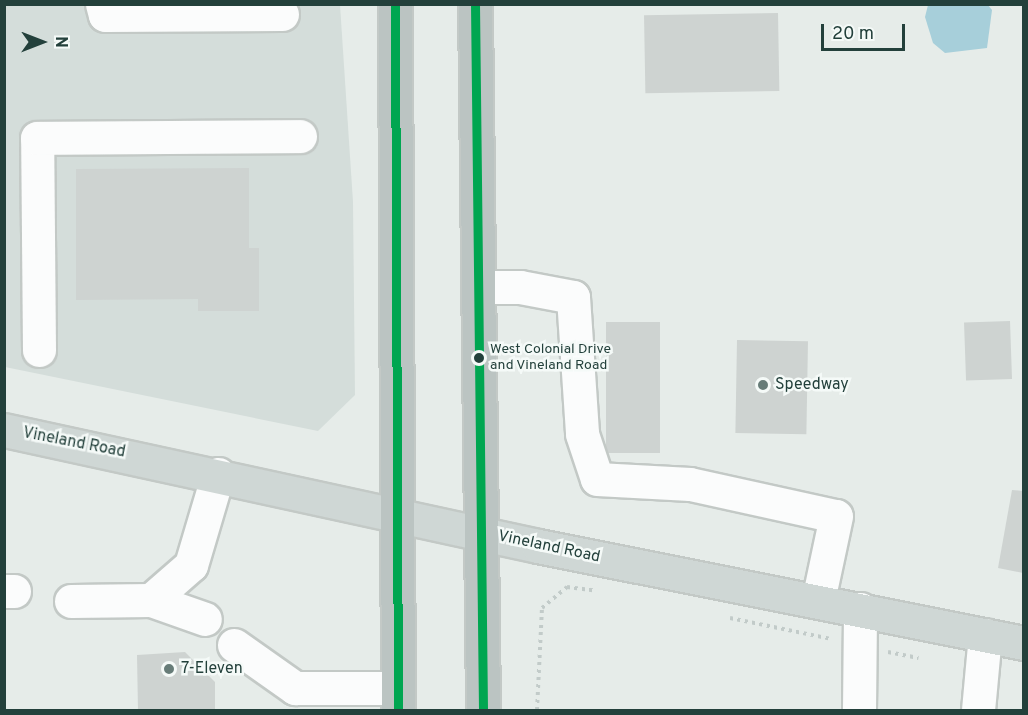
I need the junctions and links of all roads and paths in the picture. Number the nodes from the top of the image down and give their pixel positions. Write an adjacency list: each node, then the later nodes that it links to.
1 (102, 4): 4 (lane)
2 (395, 4): 10 (highway)
3 (475, 4): 6 (highway)
4 (282, 14)
5 (300, 136): 7 (lane)
6 (480, 287): 11 (highway); 14 (lane)
7 (39, 350)
8 (4, 430): 9 (main road, Vineland Road)
9 (218, 474): 10 (main road, Vineland Road); 13 (lane)
10 (397, 514): 11 (main road, Vineland Road); 24 (highway)
11 (482, 533): 14 (main road, Vineland Road); 25 (highway)
12 (604, 592): 26 (path)
13 (151, 600): 15 (lane); 18 (lane)
14 (818, 601): 16 (main road, Vineland Road)
15 (71, 602)
16 (860, 609): 19 (main road, Vineland Road); 22 (lane)
17 (720, 616): 22 (path)
18 (205, 619)
19 (985, 635): 20 (main road, Vineland Road); 28 (lane)
20 (1023, 643)
21 (234, 645): 24 (lane)
22 (859, 645): 23 (path); 27 (lane)
23 (918, 658)
24 (398, 699)
25 (483, 711)
26 (537, 711)
27 (859, 711)
28 (978, 711)

